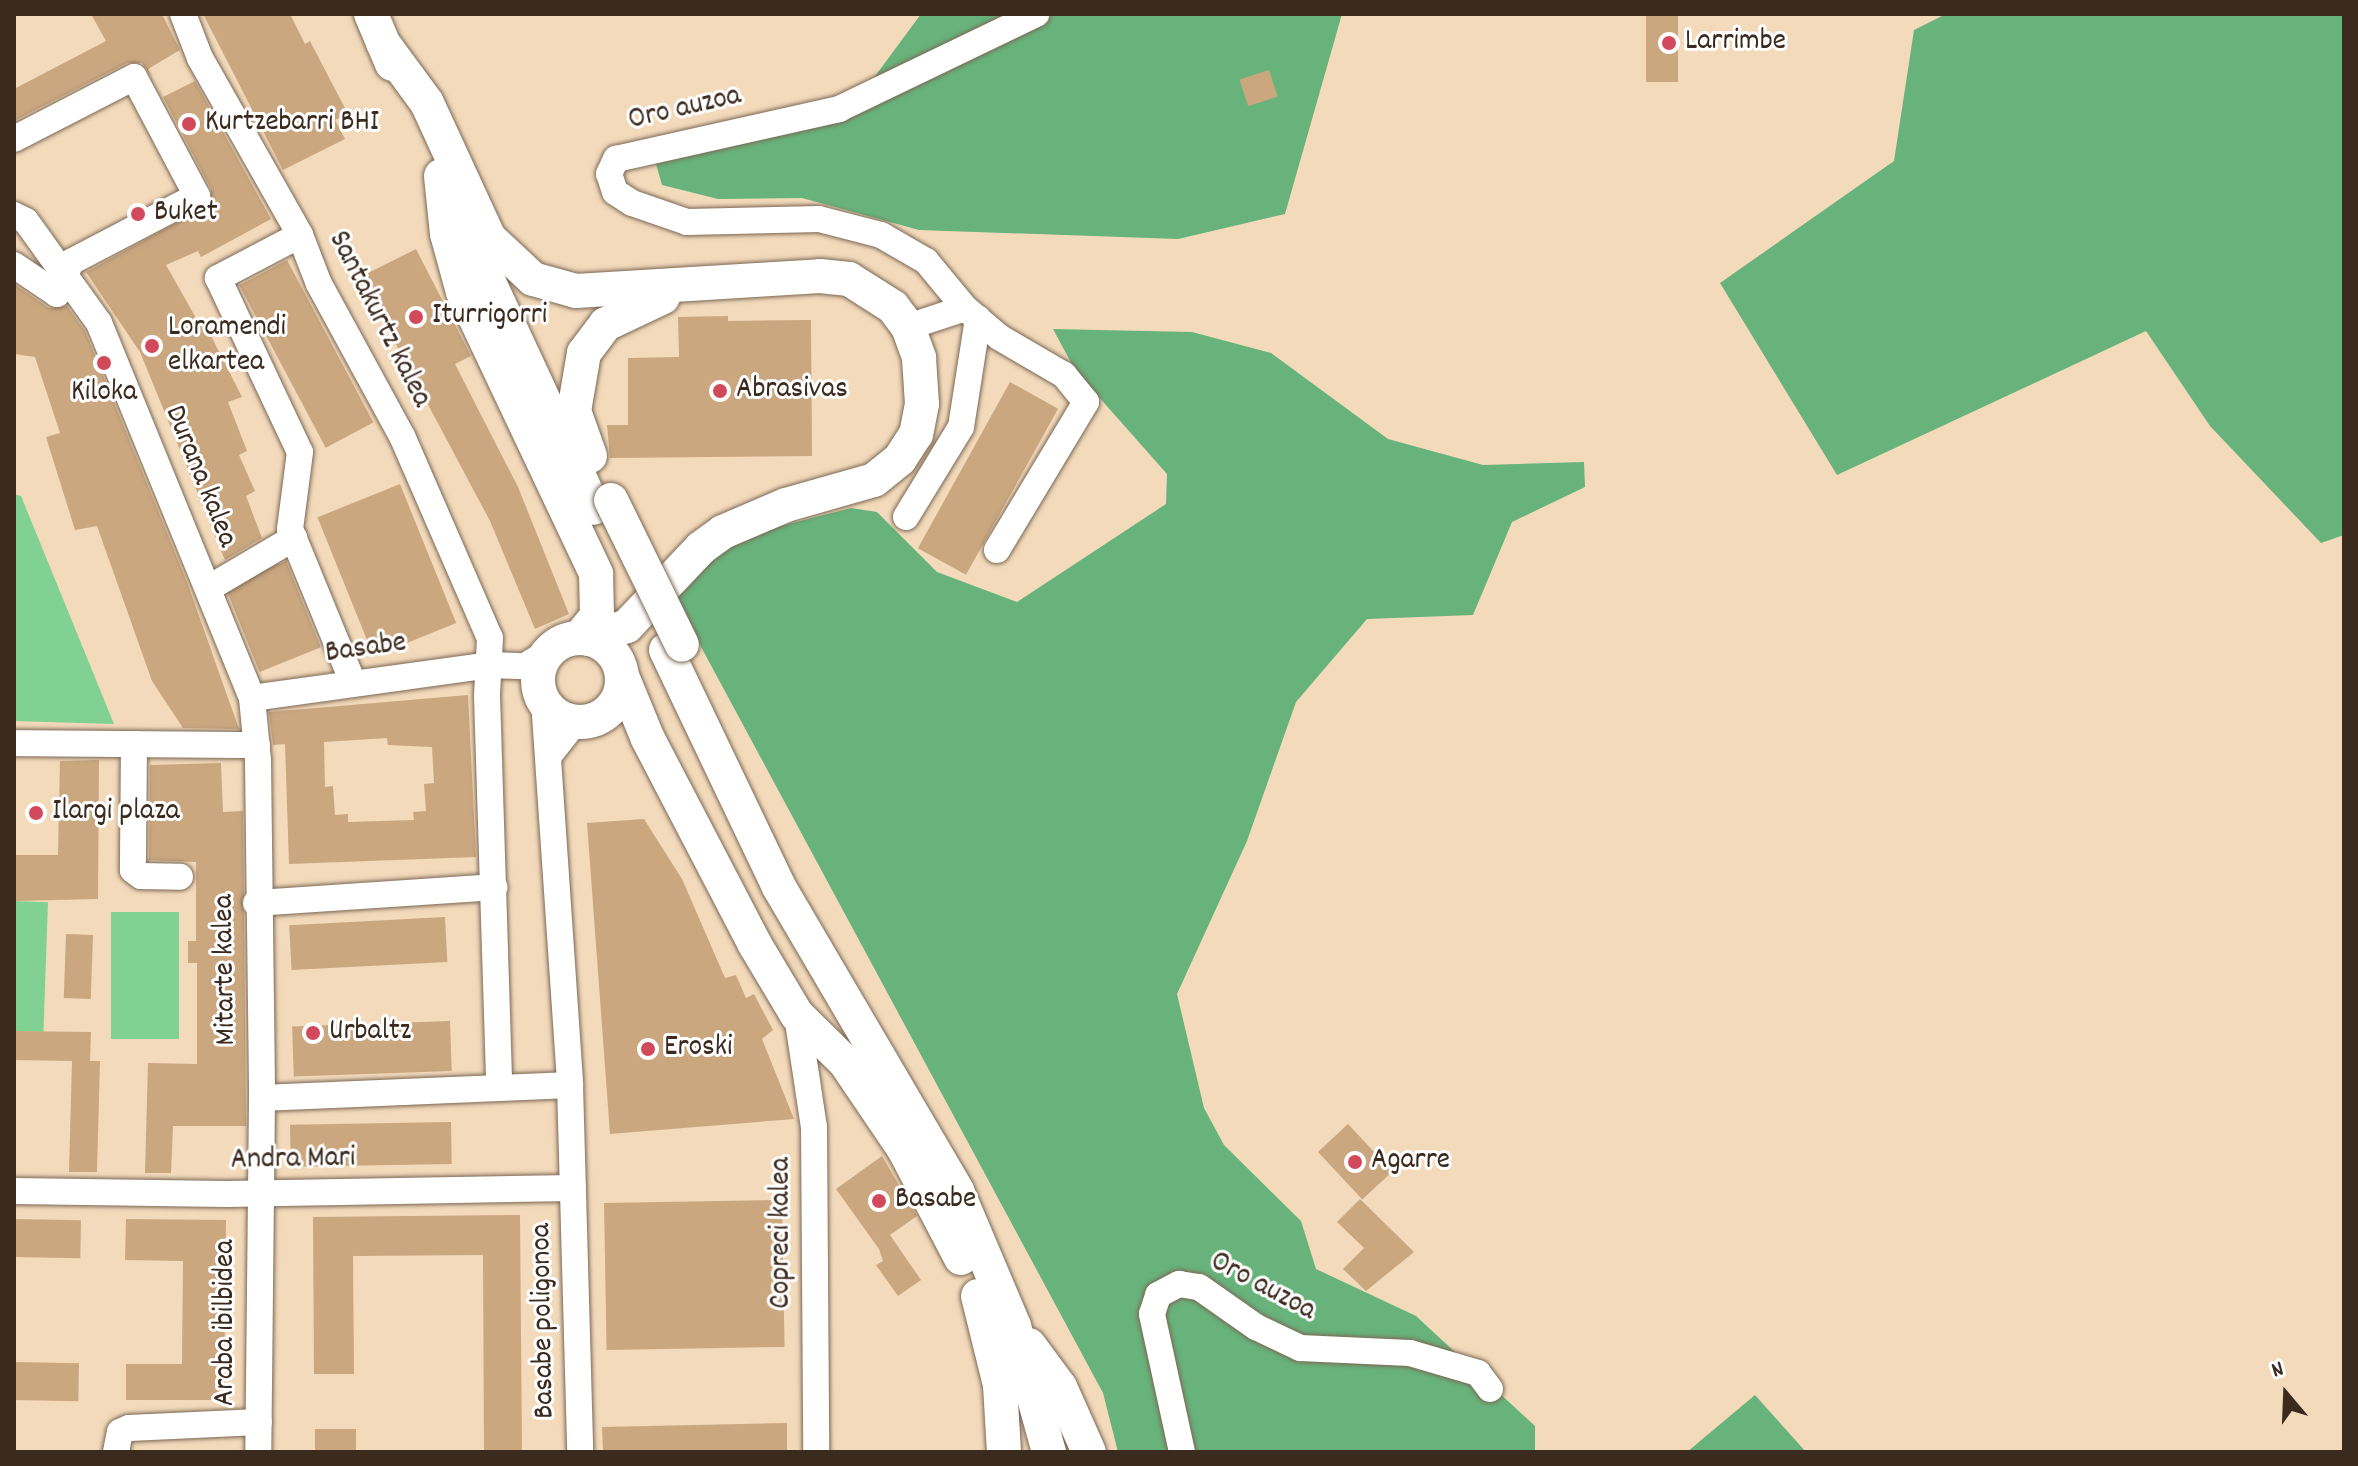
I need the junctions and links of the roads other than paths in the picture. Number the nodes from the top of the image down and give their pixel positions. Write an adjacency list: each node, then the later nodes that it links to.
1 (183, 14): 7 (street, Santakurtz kalea)
2 (1036, 14): 11 (street, Oro auzoa)
3 (377, 29): 5 (main road); 10 (main road)
4 (14, 139): 9 (street)
5 (441, 176): 13 (main road); 19 (main road)
6 (14, 215): 9 (street, Durana kalea)
7 (300, 235): 15 (street); 20 (street, Santakurtz kalea)
8 (14, 265): 9 (street)
9 (65, 275): 17 (street, Durana kalea)
10 (698, 287): 12 (main road); 13 (main road)
11 (971, 313): 12 (street); 14 (street); 16 (street)
12 (908, 327): 18 (main road)
13 (602, 504): 41 (main road)
14 (906, 517)
15 (294, 538): 17 (street); 22 (street)
16 (997, 550)
17 (209, 588): 23 (street, Durana kalea)
18 (627, 626): 19 (main road); 21 (main road)
19 (554, 662): 20 (street, Basabe); 21 (main road); 24 (main road); 29 (street, Basabe poligonoa)
20 (490, 665): 23 (street, Basabe); 31 (street, Santakurtz kalea)
21 (621, 671): 24 (main road); 25 (main road)
22 (349, 673)
23 (252, 698): 28 (street, Durana kalea)
24 (591, 716): 25 (main road); 29 (street)
25 (648, 739): 33 (main road)
26 (14, 743): 27 (street)
27 (134, 744): 28 (street); 30 (street)
28 (257, 745): 32 (street, Mitarte kalea)
29 (551, 753): 34 (street, Basabe poligonoa)
30 (180, 877)
31 (494, 887): 32 (street); 35 (street, Santakurtz kalea)
32 (256, 903): 36 (street, Mitarte kalea)
33 (797, 1015): 40 (main road); 47 (street, Copreci kalea)
34 (570, 1085): 35 (street); 37 (street, Basabe poligonoa)
35 (499, 1088): 36 (street)
36 (262, 1098): 39 (street, Mitarte kalea)
37 (573, 1188): 39 (street, Andra Mari); 46 (street, Basabe poligonoa)
38 (14, 1191): 39 (street, Andra Mari)
39 (260, 1194): 43 (street, Araba ibilbidea)
40 (978, 1296): 48 (main road); 49 (main road)
41 (1014, 1326): 50 (main road); 51 (main road)
42 (1490, 1389): 52 (street, Oro auzoa)
43 (259, 1422): 44 (street); 45 (street, Araba ibilbidea)
44 (116, 1452)
45 (258, 1452)
46 (580, 1452)
47 (816, 1452)
48 (1004, 1452)
49 (1035, 1452)
50 (1049, 1452)
51 (1089, 1452)
52 (1182, 1452)

